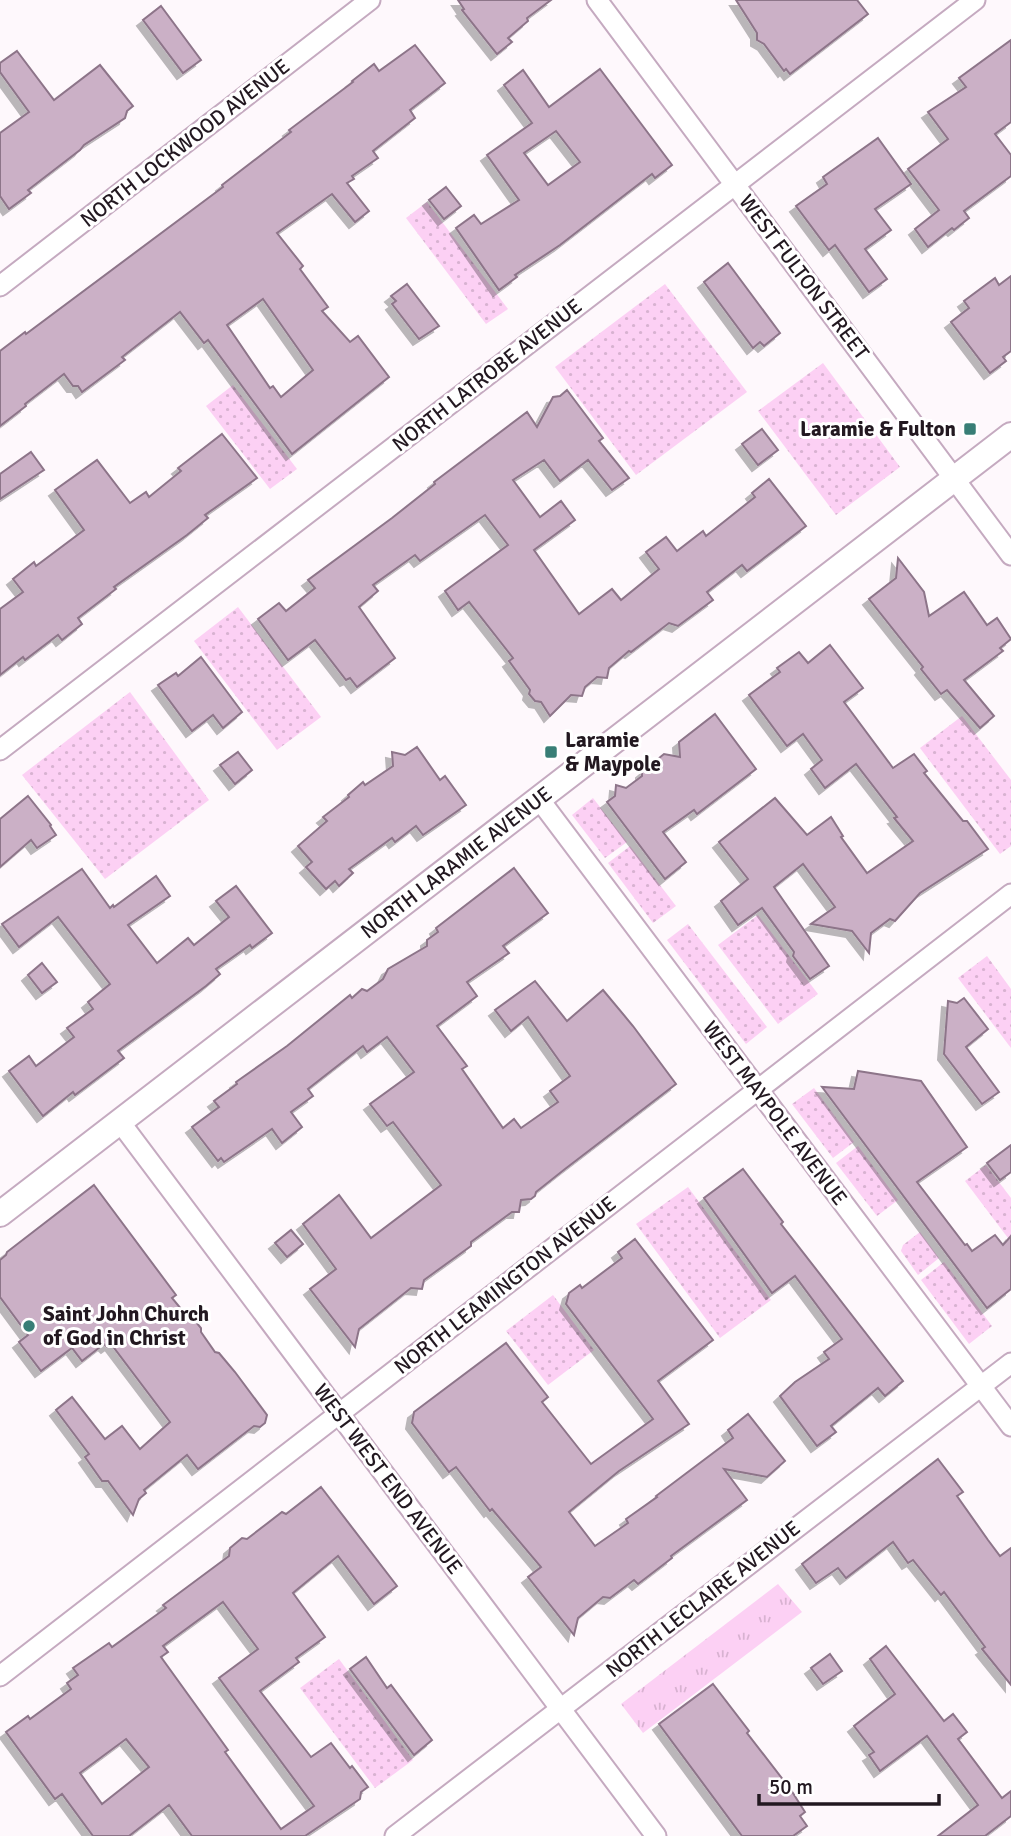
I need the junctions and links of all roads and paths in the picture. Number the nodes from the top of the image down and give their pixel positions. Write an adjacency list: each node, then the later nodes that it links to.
1 (370, 0): 5 (street, NORTH LOCKWOOD AVENUE)
2 (597, 0): 4 (street, WEST FULTON STREET)
3 (975, 0): 4 (street, NORTH LATROBE AVENUE)
4 (735, 184): 7 (street, WEST FULTON STREET); 9 (street, NORTH LATROBE AVENUE)
5 (0, 286)
6 (1011, 435): 7 (street, NORTH LARAMIE AVENUE)
7 (955, 478): 8 (street, WEST FULTON STREET); 10 (street, NORTH LARAMIE AVENUE)
8 (1011, 555)
9 (0, 750)
10 (539, 799): 12 (street, WEST MAYPOLE AVENUE); 13 (street, NORTH LARAMIE AVENUE)
11 (1011, 894): 12 (street, NORTH LEAMINGTON AVENUE)
12 (758, 1090): 16 (street, WEST MAYPOLE AVENUE); 17 (street, NORTH LEAMINGTON AVENUE)
13 (120, 1122): 14 (street, NORTH LARAMIE AVENUE); 17 (street, WEST WEST END AVENUE)
14 (0, 1214)
15 (1011, 1363): 16 (street, NORTH LECLAIRE AVENUE)
16 (981, 1386): 18 (street, WEST MAYPOLE AVENUE); 20 (street, NORTH LECLAIRE AVENUE)
17 (339, 1414): 19 (street, NORTH LEAMINGTON AVENUE); 20 (street, WEST WEST END AVENUE)
18 (1011, 1426)
19 (0, 1676)
20 (560, 1709): 21 (street, NORTH LECLAIRE AVENUE); 22 (street, WEST WEST END AVENUE)
21 (394, 1836)
22 (656, 1836)

